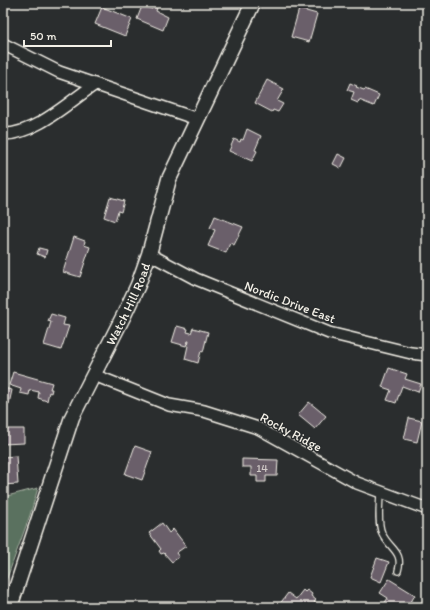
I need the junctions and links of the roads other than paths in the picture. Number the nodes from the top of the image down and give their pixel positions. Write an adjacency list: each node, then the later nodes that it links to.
1 (253, 3): 4 (street, Watch Hill Road)
2 (3, 44): 3 (street)
3 (94, 84): 4 (street); 5 (street)
4 (197, 119): 6 (street, Watch Hill Road)
5 (3, 134)
6 (149, 254): 7 (street, Nordic Drive East); 8 (street, Watch Hill Road)
7 (427, 355)
8 (94, 375): 9 (street, Rocky Ridge); 12 (street, Watch Hill Road)
9 (380, 492): 10 (street, Rocky Ridge); 11 (lane)
10 (427, 509)
11 (398, 571)
12 (10, 607)

